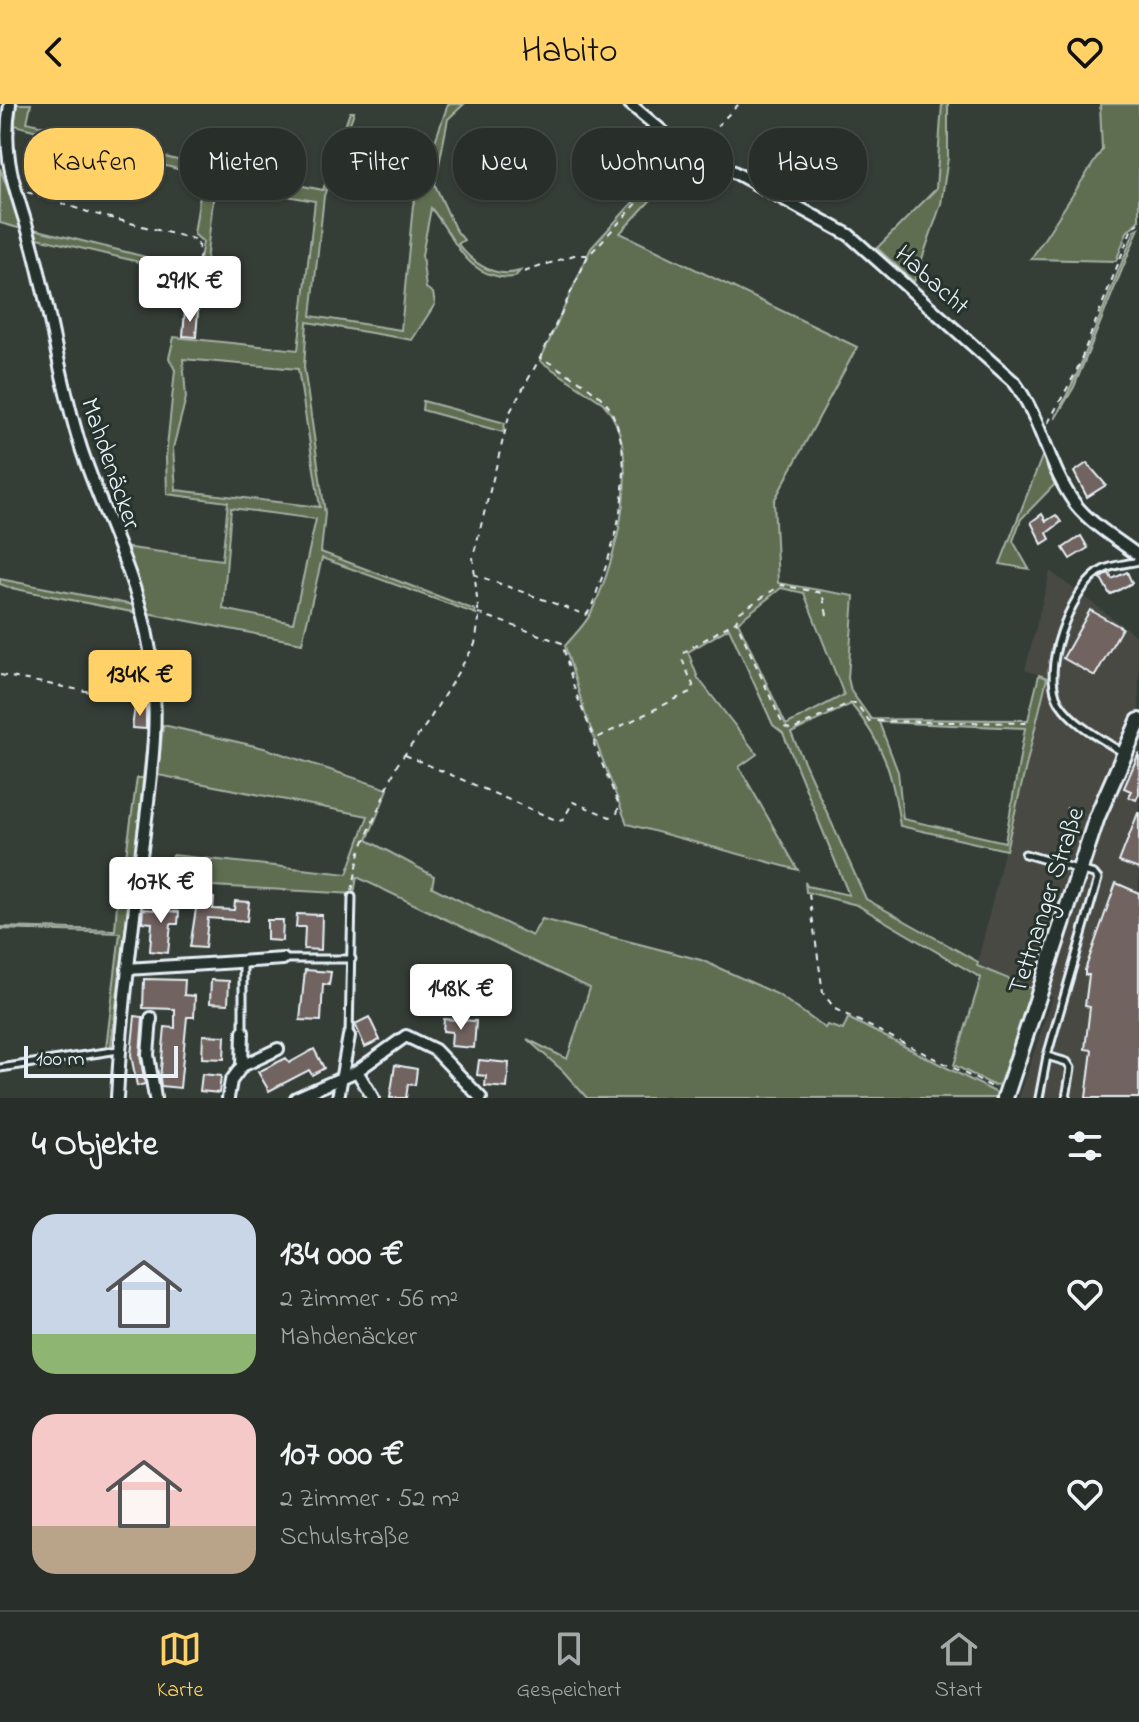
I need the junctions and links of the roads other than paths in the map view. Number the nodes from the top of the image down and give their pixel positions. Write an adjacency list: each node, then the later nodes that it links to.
1 (10, 104): 12 (street, Mahdenäcker)
2 (630, 104): 3 (street, Habacht)
3 (1139, 558): 5 (lane)
4 (1139, 721): 5 (main road, Tettnanger Straße)
5 (1124, 753): 7 (main road, Tettnanger Straße)
6 (1025, 854): 7 (lane)
7 (1080, 869): 18 (lane); 23 (main road, Tettnanger Straße)
8 (352, 897): 10 (lane)
9 (283, 959): 10 (lane); 11 (street)
10 (352, 959): 15 (lane)
11 (243, 964): 12 (street); 14 (lane)
12 (127, 969): 17 (street, Mahdenäcker)
13 (151, 1018): 25 (street)
14 (243, 1032): 19 (street)
15 (349, 1036): 22 (street)
16 (278, 1049): 19 (street)
17 (120, 1050): 20 (lane); 24 (street, Mahdenäcker)
18 (1047, 1056): 31 (lane); 32 (lane)
19 (242, 1066): 26 (street)
20 (0, 1068)
21 (357, 1071): 22 (street); 29 (street); 30 (street)
22 (343, 1078): 27 (street); 28 (street)
23 (1006, 1095)
24 (117, 1098)
25 (155, 1098)
26 (228, 1098)
27 (296, 1098)
28 (338, 1098)
29 (373, 1098)
30 (481, 1098)
31 (1039, 1098)
32 (1066, 1098)

